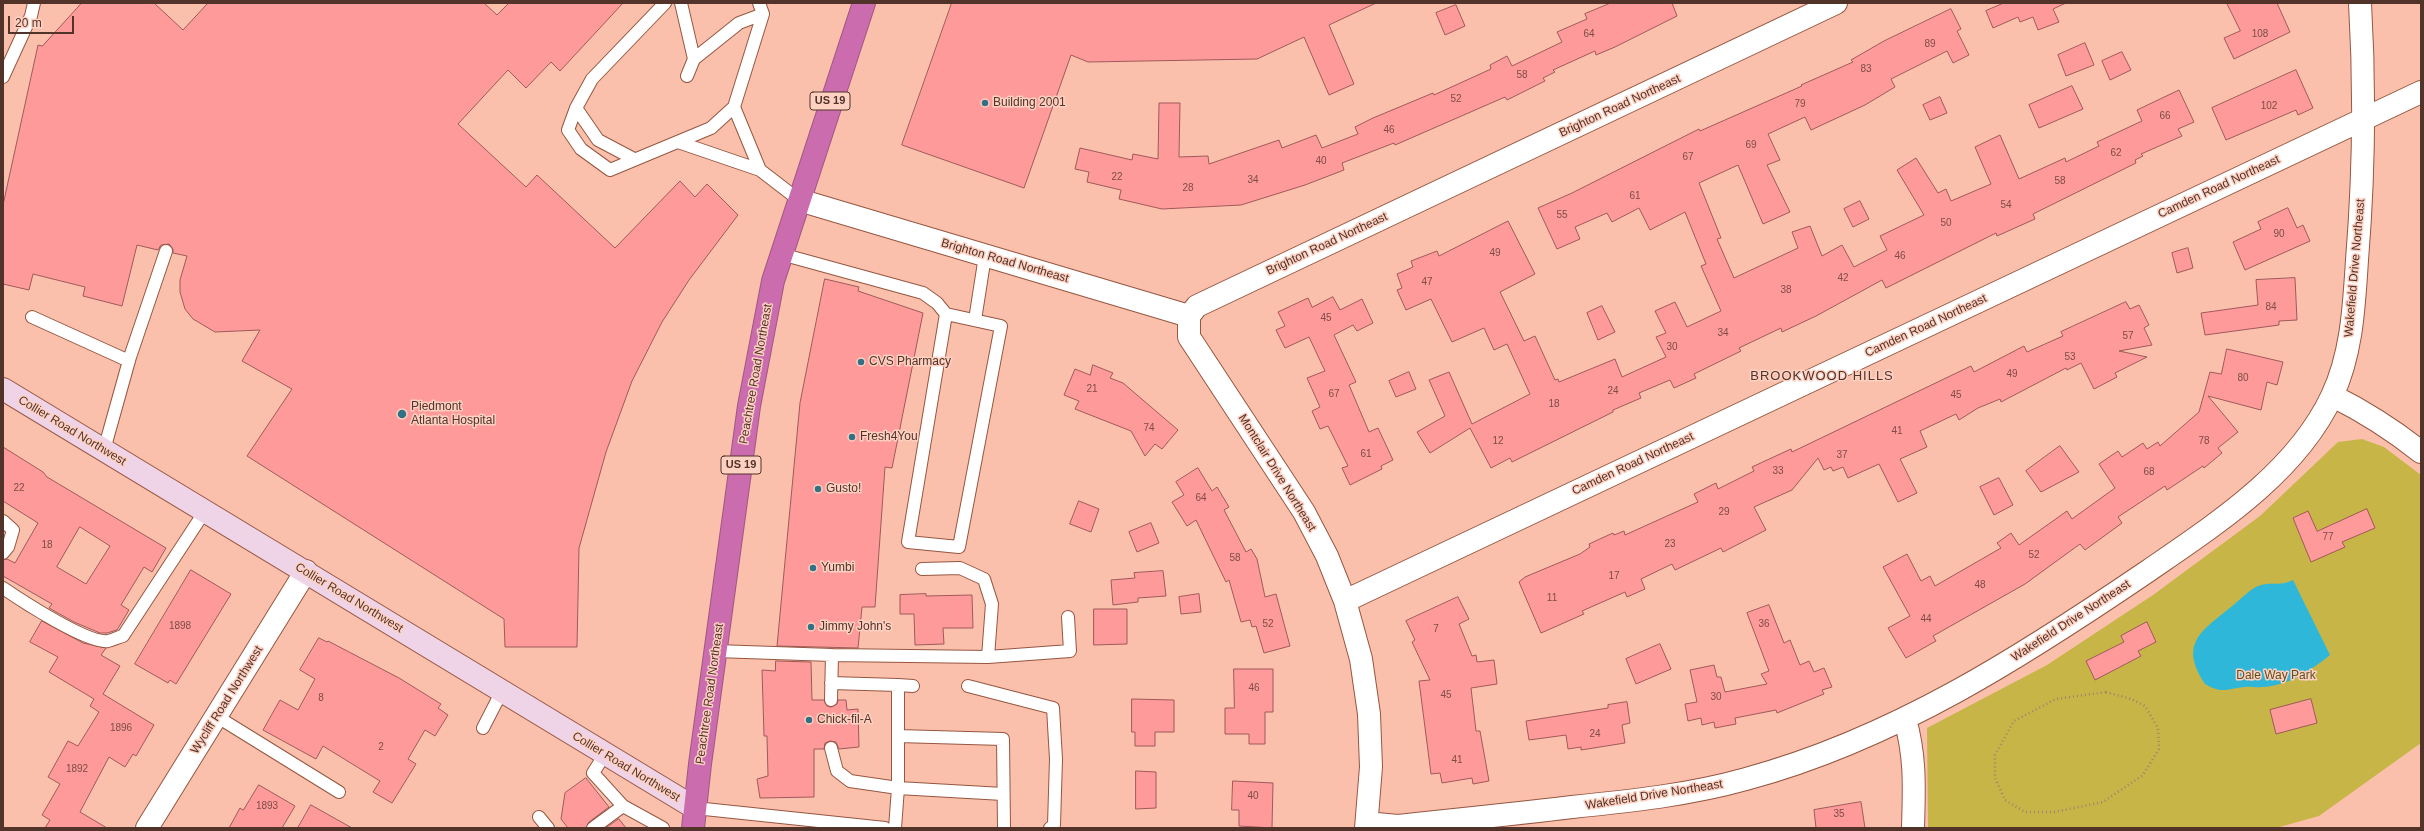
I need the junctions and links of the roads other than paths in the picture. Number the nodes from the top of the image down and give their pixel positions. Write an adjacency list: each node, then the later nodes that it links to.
1 (34, 3): 9 (lane)
2 (665, 3): 13 (lane)
3 (681, 3): 8 (lane)
4 (864, 3): 18 (highway, Peachtree Road Northeast / US 19)
5 (1836, 3): 23 (street, Brighton Road Northeast)
6 (2360, 3): 14 (street, Wakefield Drive Northeast)
7 (761, 8): 8 (lane); 12 (lane)
8 (694, 59): 10 (lane)
9 (3, 76)
10 (687, 76)
11 (2421, 92): 14 (street, Camden Road Northeast)
12 (734, 107): 15 (lane); 17 (lane)
13 (576, 108): 16 (lane); 16 (lane)
14 (2363, 119): 28 (street, Wakefield Drive Northeast); 37 (street, Camden Road Northeast)
15 (678, 142): 16 (lane); 17 (lane)
16 (634, 158)
17 (760, 170): 18 (lane)
18 (799, 200): 20 (highway, Peachtree Road Northeast / US 19); 21 (street, Brighton Road Northeast)
19 (166, 252): 26 (lane)
20 (781, 254): 22 (lane); 39 (highway, Peachtree Road Northeast / US 19)
21 (985, 256): 23 (street, Brighton Road Northeast); 25 (lane)
22 (946, 314): 25 (lane); 25 (lane)
23 (1189, 316): 37 (street, Montclair Drive Northeast)
24 (32, 317): 26 (lane)
25 (974, 320)
26 (129, 361): 29 (lane)
27 (3, 389): 29 (street, Collier Road Northwest)
28 (2332, 396): 30 (street); 49 (street, Wakefield Drive Northeast)
29 (104, 450): 31 (street, Collier Road Northwest)
30 (2421, 452)
31 (205, 511): 35 (street, Collier Road Northwest); 36 (lane)
32 (3, 522): 33 (lane)
33 (3, 553)
34 (922, 569): 41 (lane)
35 (306, 571): 46 (street, Collier Road Northwest); 48 (street, Wycliff Road Northwest)
36 (3, 588)
37 (1345, 600): 60 (street, Montclair Drive Northeast)
38 (1068, 617): 41 (lane)
39 (716, 651): 40 (lane); 59 (highway, Peachtree Road Northeast / US 19)
40 (832, 655): 41 (lane); 42 (lane)
41 (988, 656)
42 (831, 683): 43 (lane); 47 (lane)
43 (898, 685): 44 (lane); 51 (lane)
44 (912, 686)
45 (968, 686): 68 (lane)
46 (502, 691): 50 (lane); 53 (street, Collier Road Northwest)
47 (831, 700)
48 (216, 716): 55 (lane); 61 (street, Wycliff Road Northwest)
49 (1905, 720): 60 (street, Wakefield Drive Northeast); 69 (street)
50 (483, 728)
51 (898, 736): 54 (lane); 56 (lane)
52 (831, 748): 54 (lane)
53 (605, 754): 57 (lane); 59 (street, Collier Road Northwest)
54 (898, 788): 56 (lane); 66 (lane)
55 (339, 792)
56 (1003, 794): 67 (lane)
57 (623, 806): 63 (lane); 64 (lane)
58 (539, 817): 62 (lane)
59 (694, 818): 65 (lane)
60 (1367, 826)
61 (148, 828)
62 (548, 828)
63 (593, 828)
64 (663, 828)
65 (885, 828)
66 (895, 828)
67 (1004, 828)
68 (1050, 828)
69 (1913, 828)

